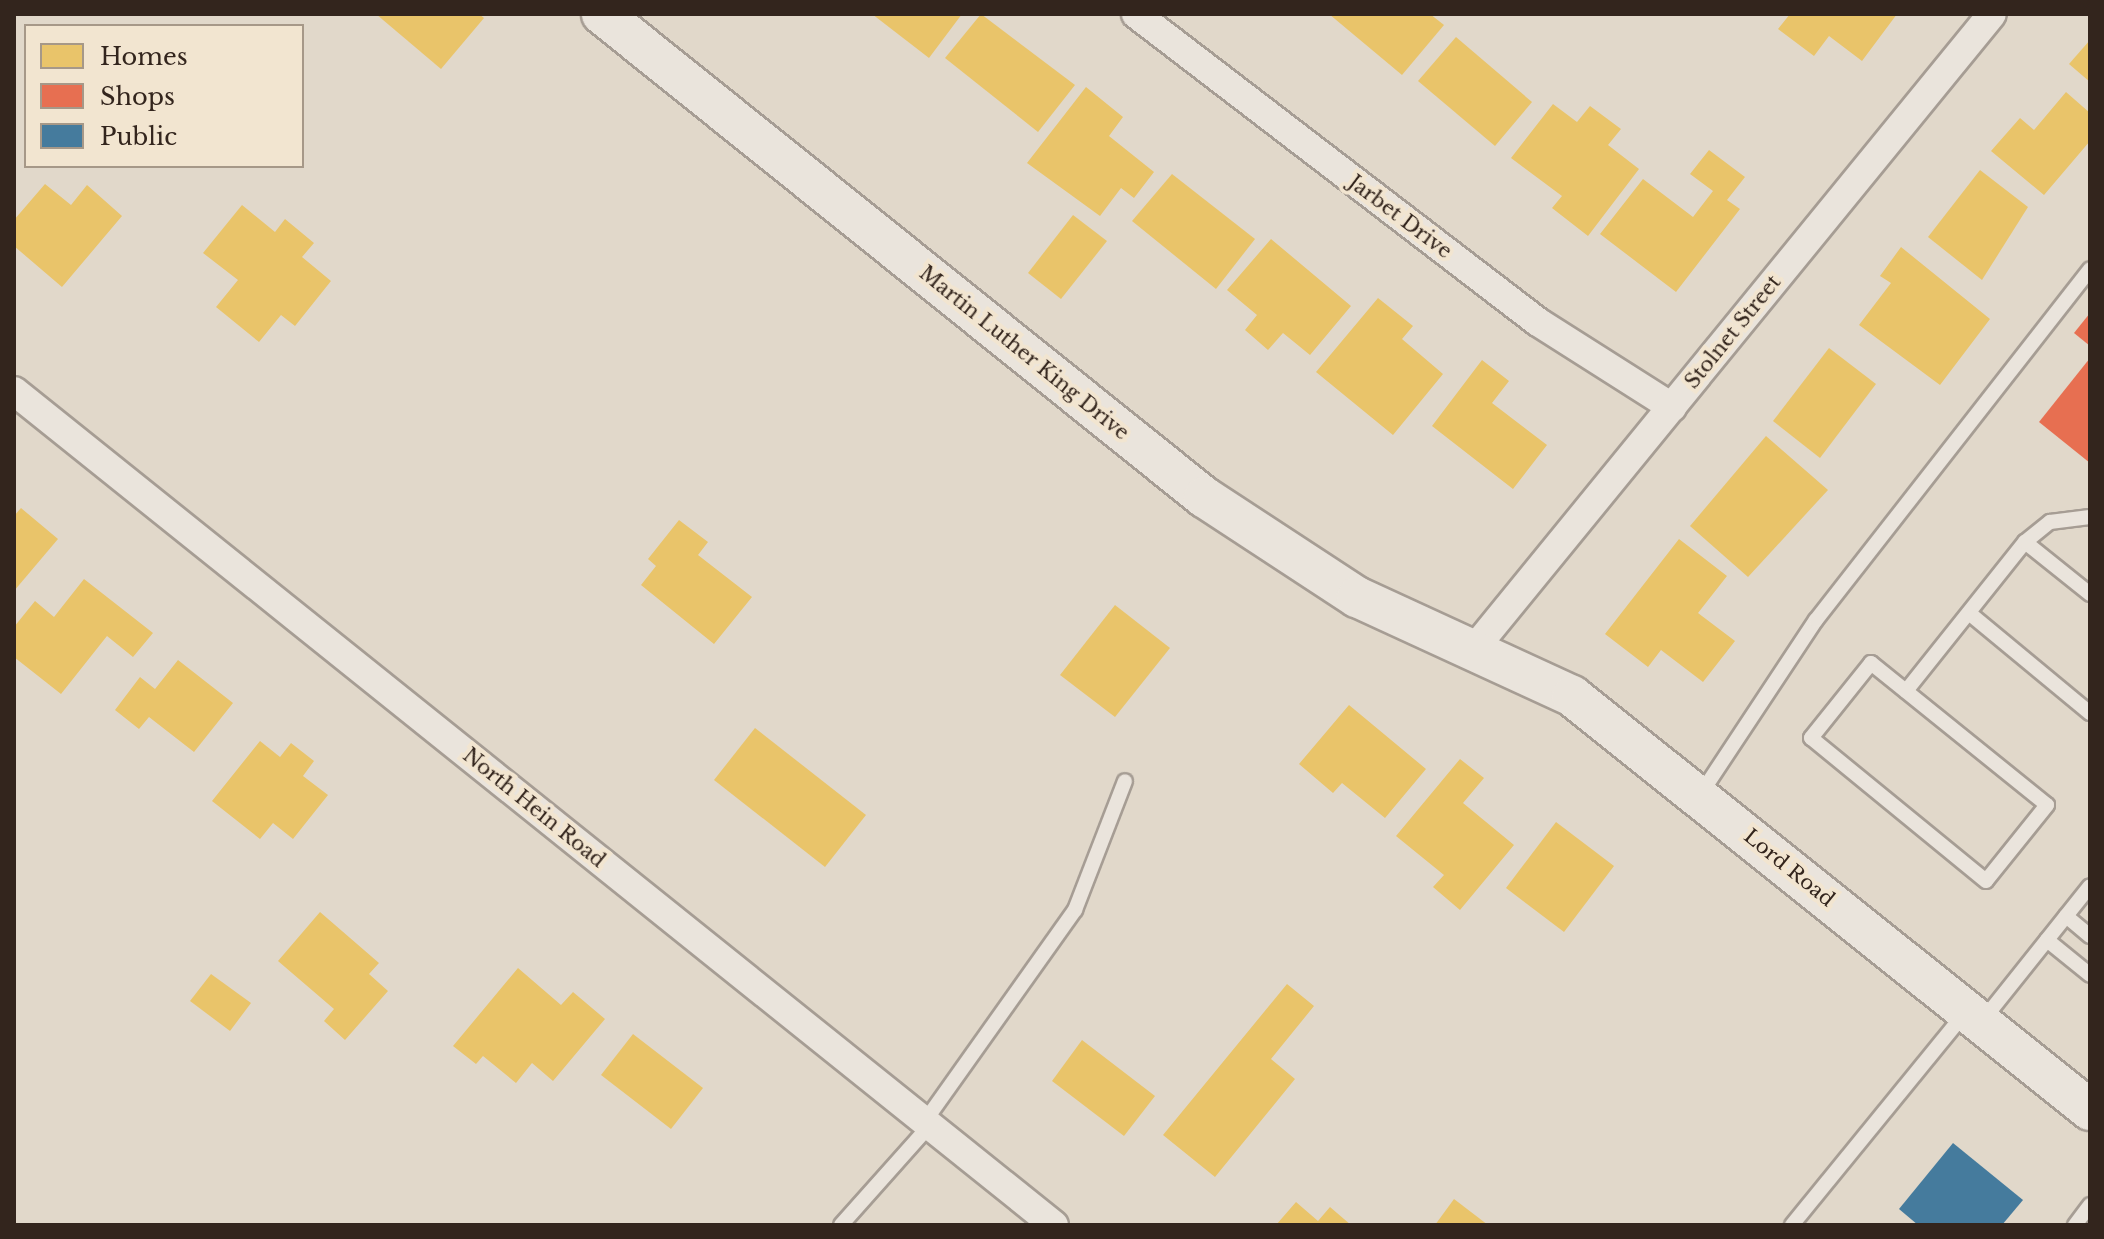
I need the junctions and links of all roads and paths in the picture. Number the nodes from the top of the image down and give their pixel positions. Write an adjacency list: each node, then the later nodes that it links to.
1 (602, 14): 11 (main road, Martin Luther King Drive)
2 (1136, 14): 6 (street, Jarbet Drive)
3 (1992, 14): 6 (street, Stolnet Street)
4 (2090, 269): 15 (lane)
5 (14, 391): 23 (street, North Hein Road)
6 (1672, 407): 11 (street, Stolnet Street)
7 (2090, 517): 8 (lane)
8 (2025, 542): 9 (lane); 10 (lane)
9 (2090, 594)
10 (1969, 613): 12 (lane); 13 (lane)
11 (1474, 649): 15 (main road, Lord Road)
12 (1906, 691): 12 (lane)
13 (2090, 713)
14 (1125, 781): 23 (lane)
15 (1700, 796): 21 (main road, Lord Road)
16 (2089, 889): 17 (lane)
17 (2066, 916): 18 (lane); 19 (lane)
18 (2090, 936)
19 (2047, 940): 20 (lane); 21 (lane)
20 (2090, 975)
21 (1974, 1017): 22 (main road, Lord Road); 27 (lane)
22 (2090, 1110)
23 (928, 1123): 25 (lane); 26 (street, North Hein Road)
24 (2090, 1205): 28 (lane)
25 (841, 1225)
26 (1054, 1225)
27 (1792, 1225)
28 (2075, 1225)

